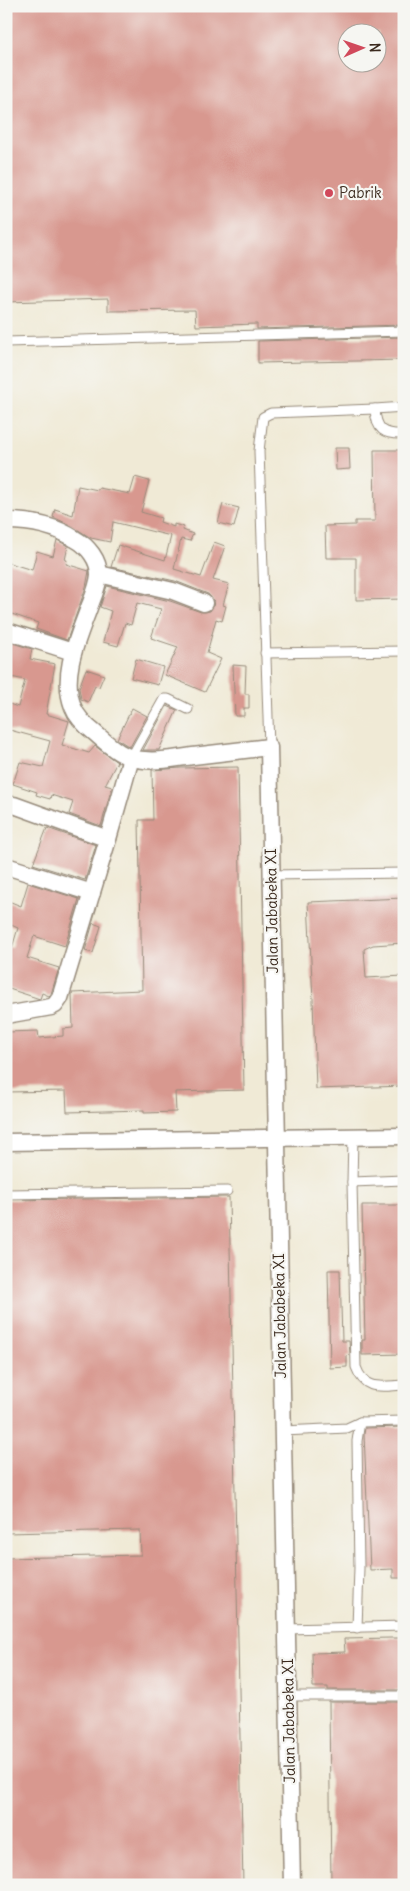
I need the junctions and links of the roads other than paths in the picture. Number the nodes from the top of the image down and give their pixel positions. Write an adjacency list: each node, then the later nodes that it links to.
1 (404, 331): 2 (lane)
2 (6, 342)
3 (404, 407): 4 (lane)
4 (375, 409): 5 (lane); 12 (lane)
5 (404, 434)
6 (6, 521): 7 (street)
7 (99, 574): 8 (street); 11 (street)
8 (204, 603)
9 (10, 632): 11 (street)
10 (404, 651): 12 (lane)
11 (73, 652): 15 (street)
12 (265, 653): 14 (lane)
13 (188, 709): 15 (lane)
14 (269, 747): 15 (street); 20 (street, Jalan Jababeka XI)
15 (131, 758): 17 (street)
16 (14, 805): 17 (street)
17 (108, 839): 21 (street)
18 (6, 866): 21 (street)
19 (404, 873): 20 (lane)
20 (271, 875): 25 (street, Jalan Jababeka XI)
21 (92, 893): 22 (street)
22 (6, 1014)
23 (404, 1136): 24 (street)
24 (353, 1137): 25 (street); 28 (lane)
25 (277, 1138): 26 (street); 34 (street, Jalan Jababeka XI)
26 (6, 1142)
27 (404, 1180): 28 (lane)
28 (352, 1182): 31 (lane)
29 (227, 1191): 30 (lane)
30 (6, 1194)
31 (404, 1385)
32 (404, 1421): 33 (lane)
33 (360, 1422): 34 (lane); 36 (lane)
34 (283, 1431): 37 (street, Jalan Jababeka XI)
35 (404, 1626): 36 (lane)
36 (357, 1628): 37 (lane)
37 (287, 1629): 38 (street, Jalan Jababeka XI)
38 (288, 1696): 39 (lane); 40 (street, Jalan Jababeka XI)
39 (404, 1696)
40 (292, 1885)

